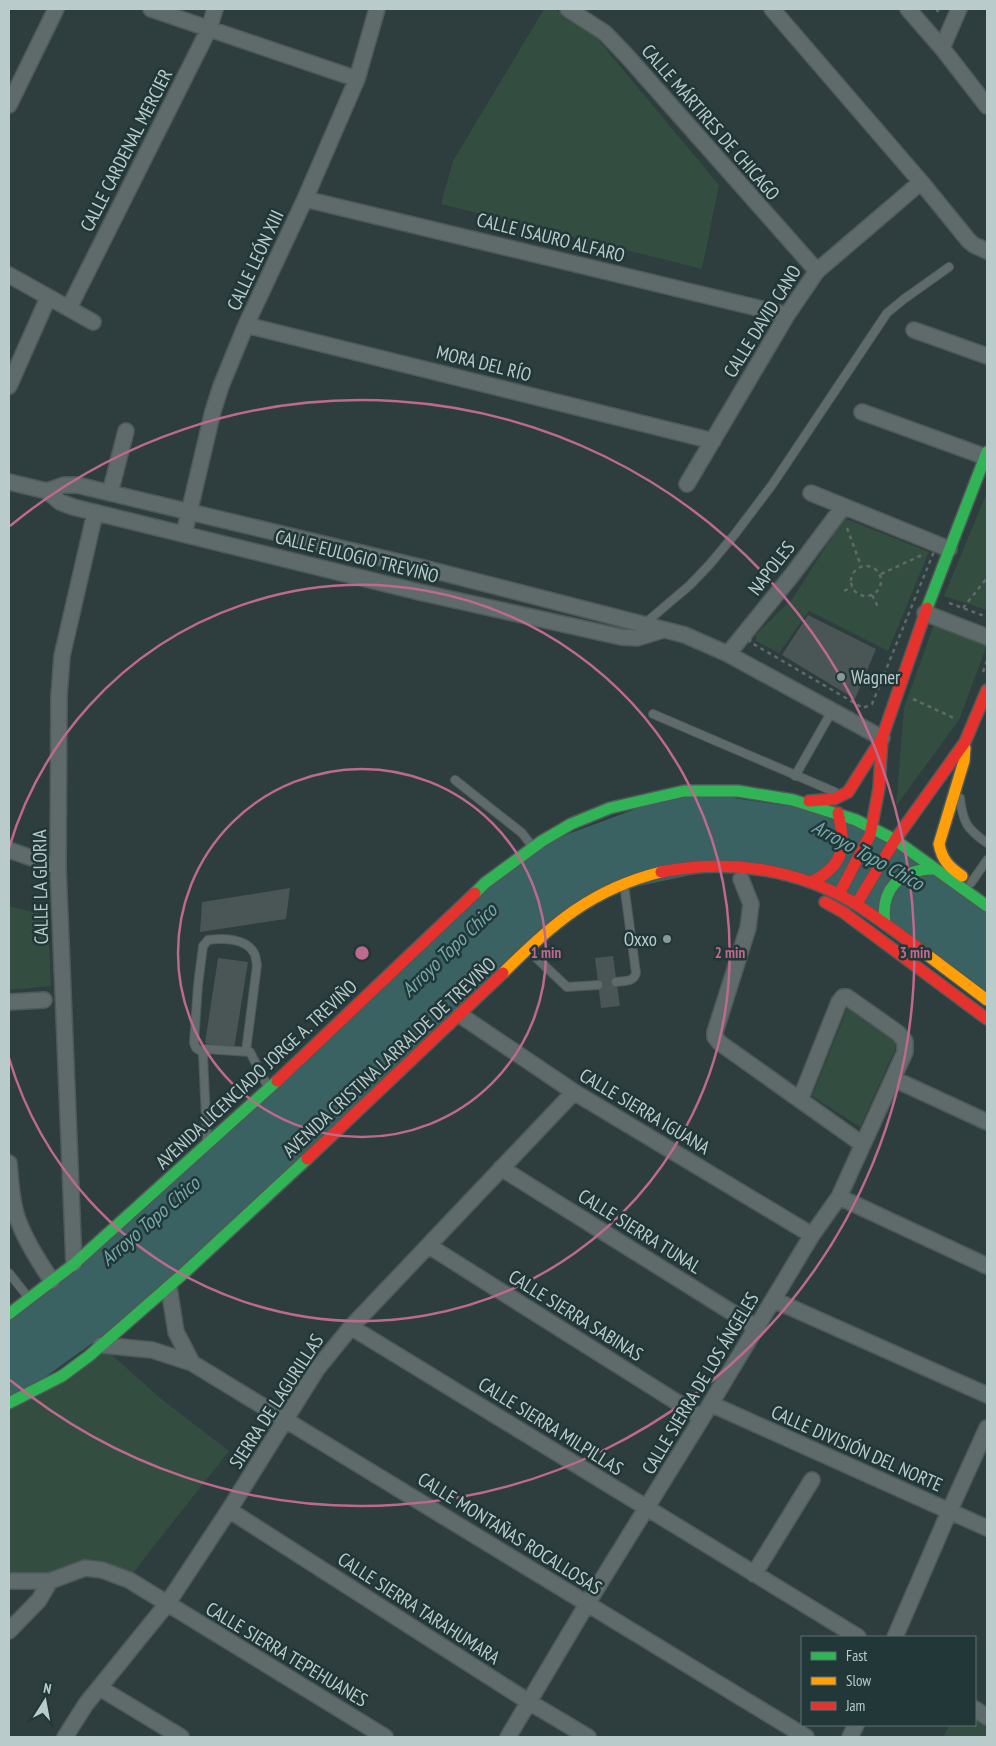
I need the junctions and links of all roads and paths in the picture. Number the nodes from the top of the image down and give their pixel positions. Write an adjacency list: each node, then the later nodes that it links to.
1 (56, 9): 12 (street)
2 (151, 9): 9 (street)
3 (215, 9): 9 (street, CALLE CARDENAL MERCIER)
4 (377, 9): 11 (street, CALLE LEÓN XIII)
5 (568, 9): 18 (street, CALLE MÁRTIRES DE CHICAGO)
6 (772, 9): 14 (street)
7 (908, 9): 10 (street)
8 (959, 9): 10 (street)
9 (209, 30): 11 (street); 21 (street, CALLE CARDENAL MERCIER)
10 (942, 48): 13 (street)
11 (357, 79): 15 (street, CALLE LEÓN XIII)
12 (9, 105)
13 (987, 106)
14 (921, 182): 16 (street); 18 (street, CALLE DAVID CANO)
15 (305, 199): 22 (street, CALLE ISAURO ALFARO); 24 (street, CALLE LEÓN XIII)
16 (987, 251)
17 (949, 267): 54 (lane)
18 (817, 271): 22 (street, CALLE DAVID CANO)
19 (9, 276): 20 (street)
20 (48, 298): 21 (street); 27 (street)
21 (69, 308): 23 (street)
22 (787, 315): 30 (street, CALLE DAVID CANO)
23 (93, 322)
24 (246, 325): 30 (street, MORA DEL RÍO); 37 (street, CALLE LEÓN XIII)
25 (914, 330): 26 (street)
26 (987, 356)
27 (9, 386)
28 (862, 412): 31 (street)
29 (126, 430): 35 (street)
30 (713, 441): 33 (street, CALLE DAVID CANO)
31 (986, 454): 42 (main road)
32 (9, 482): 34 (street, CALLE EULOGIO TREVIÑO)
33 (687, 484)
34 (47, 491): 35 (street, CALLE EULOGIO TREVIÑO); 39 (street, CALLE EULOGIO TREVIÑO)
35 (110, 493): 37 (street, CALLE EULOGIO TREVIÑO)
36 (811, 493): 38 (street)
37 (189, 512): 41 (street, CALLE LEÓN XIII); 44 (street, CALLE EULOGIO TREVIÑO)
38 (843, 512): 42 (street); 42 (path); 42 (path); 58 (street, NAPOLES)
39 (95, 513): 41 (street, CALLE EULOGIO TREVIÑO); 80 (street, CALLE LA GLORIA)
40 (847, 526): 43 (path)
41 (184, 534): 49 (street, CALLE EULOGIO TREVIÑO)
42 (942, 549): 45 (path); 53 (main road)
43 (861, 566): 45 (path); 47 (path)
44 (424, 568): 49 (street); 54 (street, CALLE EULOGIO TREVIÑO)
45 (881, 574): 50 (path)
46 (987, 578): 52 (path)
47 (852, 587): 48 (path); 50 (path)
48 (844, 591)
49 (419, 592): 57 (street, CALLE EULOGIO TREVIÑO)
50 (872, 596): 51 (path)
51 (878, 606)
52 (963, 608)
53 (925, 613): 56 (street); 66 (main road)
54 (644, 624): 55 (street, CALLE EULOGIO TREVIÑO); 57 (lane)
55 (663, 630): 57 (street, CALLE EULOGIO TREVIÑO); 58 (street, CALLE EULOGIO TREVIÑO)
56 (987, 637)
57 (637, 638)
58 (728, 654): 63 (street, CALLE EULOGIO TREVIÑO)
59 (987, 661): 60 (path)
60 (980, 678)
61 (987, 690): 67 (main road)
62 (910, 698): 65 (path)
63 (832, 711): 66 (street, CALLE EULOGIO TREVIÑO); 68 (lane)
64 (653, 714): 68 (lane)
65 (958, 720)
66 (882, 738): 71 (main road); 74 (main road)
67 (965, 742): 70 (main road); 75 (main road)
68 (795, 776): 71 (lane)
69 (455, 780): 77 (lane)
70 (958, 780): 76 (lane); 88 (main road)
71 (843, 796): 72 (main road)
72 (793, 800): 73 (main road, AVENIDA LICENCIADO JORGE A. TREVIÑO); 77 (main road, AVENIDA LICENCIADO JORGE A. TREVIÑO)
73 (838, 814): 74 (main road, AVENIDA LICENCIADO JORGE A. TREVIÑO); 85 (main road)
74 (872, 828): 75 (main road, AVENIDA LICENCIADO JORGE A. TREVIÑO); 89 (main road)
75 (895, 840): 81 (main road, AVENIDA LICENCIADO JORGE A. TREVIÑO); 91 (main road)
76 (987, 843)
77 (533, 847): 105 (main road, AVENIDA LICENCIADO JORGE A. TREVIÑO)
78 (9, 850): 80 (street)
79 (987, 860): 88 (lane)
80 (58, 867): 116 (street, CALLE LA GLORIA)
81 (933, 869): 92 (main road, AVENIDA LICENCIADO JORGE A. TREVIÑO); 93 (main road)
82 (651, 875): 83 (main road); 85 (main road, AVENIDA CRISTINA LARRALDE DE TREVIÑO); 87 (main road, AVENIDA CRISTINA LARRALDE DE TREVIÑO)
83 (714, 878)
84 (736, 879): 86 (main road); 107 (street)
85 (817, 879): 89 (main road, AVENIDA CRISTINA LARRALDE DE TREVIÑO)
86 (757, 881)
87 (624, 882): 94 (main road, AVENIDA CRISTINA LARRALDE DE TREVIÑO); 95 (lane)
88 (971, 883): 92 (main road)
89 (841, 890): 91 (main road, AVENIDA CRISTINA LARRALDE DE TREVIÑO)
90 (814, 897): 101 (main road)
91 (859, 899): 93 (main road, AVENIDA CRISTINA LARRALDE DE TREVIÑO)
92 (985, 905)
93 (884, 918): 98 (main road, AVENIDA CRISTINA LARRALDE DE TREVIÑO)
94 (527, 949): 96 (lane); 100 (main road, AVENIDA CRISTINA LARRALDE DE TREVIÑO)
95 (616, 982)
96 (598, 985)
97 (44, 1000): 99 (street)
98 (987, 1000)
99 (9, 1002)
100 (460, 1015): 106 (street, CALLE SIERRA IGUANA); 120 (main road, AVENIDA CRISTINA LARRALDE DE TREVIÑO)
101 (987, 1019)
102 (246, 1051): 103 (lane); 103 (lane); 105 (lane)
103 (204, 1052): 109 (lane)
104 (894, 1079): 107 (street, CALLE SIERRA DE LOS ÁNGELES); 108 (street); 110 (street, CALLE SIERRA DE LOS ÁNGELES)
105 (269, 1089): 109 (main road, AVENIDA LICENCIADO JORGE A. TREVIÑO)
106 (574, 1092): 112 (street, SIERRA DE LAGURILLAS); 114 (street, CALLE SIERRA IGUANA)
107 (800, 1100): 110 (street)
108 (987, 1122)
109 (207, 1144): 116 (main road, AVENIDA LICENCIADO JORGE A. TREVIÑO)
110 (862, 1144): 113 (street, CALLE SIERRA DE LOS ÁNGELES)
111 (9, 1163): 119 (street)
112 (501, 1168): 115 (street, SIERRA DE LAGURILLAS); 125 (street, CALLE SIERRA TUNAL)
113 (839, 1197): 114 (street, CALLE SIERRA DE LOS ÁNGELES); 117 (street)
114 (812, 1236): 122 (street, CALLE SIERRA DE LOS ÁNGELES)
115 (429, 1246): 124 (street, SIERRA DE LAGURILLAS); 131 (street, CALLE SIERRA SABINAS)
116 (74, 1264): 119 (main road, AVENIDA LICENCIADO JORGE A. TREVIÑO)
117 (987, 1266)
118 (9, 1273): 121 (lane)
119 (52, 1281): 121 (main road, AVENIDA LICENCIADO JORGE A. TREVIÑO)
120 (169, 1288): 126 (main road, AVENIDA CRISTINA LARRALDE DE TREVIÑO); 127 (street)
121 (29, 1298): 123 (main road, AVENIDA LICENCIADO JORGE A. TREVIÑO)
122 (774, 1300): 125 (street, CALLE SIERRA DE LOS ÁNGELES); 128 (street)
123 (11, 1311)
124 (351, 1327): 132 (street, SIERRA DE LAGURILLAS); 135 (street, CALLE SIERRA MILPILLAS)
125 (757, 1328): 130 (street, CALLE SIERRA DE LOS ÁNGELES)
126 (101, 1346): 127 (street, CALLE MONTAÑAS ROCALLOSAS); 129 (main road, AVENIDA CRISTINA LARRALDE DE TREVIÑO)
127 (192, 1363): 132 (street, CALLE MONTAÑAS ROCALLOSAS)
128 (987, 1394)
129 (9, 1403)
130 (711, 1404): 131 (street, CALLE SIERRA DE LOS ÁNGELES); 137 (street, CALLE DIVISIÓN DEL NORTE)
131 (702, 1418): 135 (street, CALLE SIERRA DE LOS ÁNGELES)
132 (285, 1419): 136 (street, SIERRA DE LAGURILLAS); 143 (street, CALLE MONTAÑAS ROCALLOSAS)
133 (987, 1428): 137 (street)
134 (812, 1480): 139 (street)
135 (647, 1509): 139 (street, CALLE SIERRA MILPILLAS); 143 (street, CALLE SIERRA DE LOS ÁNGELES)
136 (229, 1510): 142 (street, SIERRA DE LAGURILLAS); 148 (street, CALLE SIERRA TARAHUMARA)
137 (949, 1512): 138 (street, CALLE DIVISIÓN DEL NORTE); 146 (street)
138 (987, 1528)
139 (754, 1574): 145 (street, CALLE SIERRA MILPILLAS)
140 (9, 1580): 141 (street)
141 (50, 1581): 142 (street, CALLE SIERRA TEPEHUANES); 144 (street)
142 (167, 1604): 147 (street, SIERRA DE LAGURILLAS); 153 (street, CALLE SIERRA TEPEHUANES)
143 (587, 1604): 148 (street, CALLE SIERRA DE LOS ÁNGELES); 156 (street, CALLE MONTAÑAS ROCALLOSAS)
144 (9, 1631)
145 (856, 1636)
146 (895, 1636)
147 (100, 1688): 151 (street, SIERRA DE LAGURILLAS); 152 (street)
148 (529, 1702): 154 (street, CALLE SIERRA DE LOS ÁNGELES); 155 (street, CALLE SIERRA TARAHUMARA)
149 (976, 1710): 150 (street)
150 (987, 1717)
151 (65, 1737)
152 (181, 1737)
153 (385, 1737)
154 (508, 1737)
155 (588, 1737)
156 (806, 1737)

